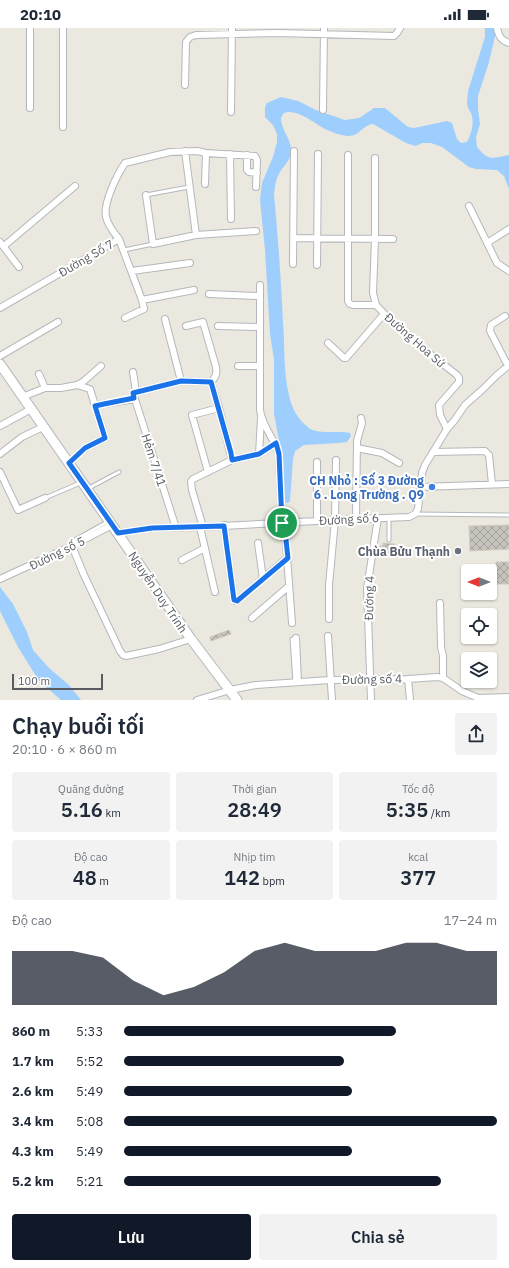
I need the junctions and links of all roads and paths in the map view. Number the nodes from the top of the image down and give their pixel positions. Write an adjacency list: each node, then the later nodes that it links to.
1 (30, 28): 10 (street)
2 (63, 28): 13 (street)
3 (400, 28): 7 (street)
4 (497, 28): 8 (street)
5 (232, 31): 6 (street); 9 (street); 12 (street)
6 (278, 31): 7 (street)
7 (324, 31): 11 (street)
8 (509, 43)
9 (185, 85)
10 (30, 108)
11 (323, 110)
12 (231, 112)
13 (63, 127)
14 (185, 151): 16 (street); 25 (street); 34 (street, Đường Số 7)
15 (294, 151): 33 (street)
16 (206, 153): 17 (street); 23 (street)
17 (230, 154): 19 (street); 29 (street)
18 (318, 154): 35 (street)
19 (247, 155): 22 (street); 22 (street)
20 (348, 155): 36 (street)
21 (375, 158): 37 (street, Đường Hoa Sứ)
22 (257, 173): 26 (street)
23 (205, 184)
24 (75, 186): 40 (street)
25 (190, 187): 27 (lane); 32 (street)
26 (256, 187)
27 (146, 195): 41 (street)
28 (469, 206): 39 (street)
29 (231, 219)
30 (509, 229): 39 (street)
31 (256, 232): 32 (street)
32 (196, 235): 41 (street)
33 (294, 238): 35 (street); 44 (street)
34 (119, 239): 42 (street); 55 (street, Đường Số 7)
35 (318, 239): 36 (street); 45 (street)
36 (348, 239): 37 (street); 54 (street)
37 (375, 239): 38 (street); 54 (street, Đường Hoa Sứ)
38 (393, 240)
39 (488, 242): 48 (street)
40 (2, 244): 46 (street)
41 (153, 244): 42 (lane)
42 (124, 250): 47 (street)
43 (190, 263): 47 (street)
44 (293, 264)
45 (318, 265)
46 (19, 267)
47 (132, 271): 53 (street)
48 (509, 271)
49 (260, 285): 52 (street)
50 (194, 290): 53 (street)
51 (209, 294): 52 (street)
52 (259, 296): 63 (street)
53 (142, 300): 58 (street)
54 (376, 305): 56 (street, Đường Hoa Sứ)
55 (0, 308)
56 (384, 314): 64 (street); 86 (street, Đường Hoa Sứ)
57 (505, 316): 70 (street)
58 (126, 318)
59 (165, 319): 73 (street)
60 (58, 322): 65 (street)
61 (186, 326): 74 (street)
62 (218, 326): 63 (street)
63 (259, 327): 69 (street)
64 (328, 343)
65 (0, 356)
66 (0, 364): 78 (main road, Nguyễn Duy Trinh)
67 (101, 366): 75 (street)
68 (238, 366): 69 (street)
69 (260, 366): 82 (street)
70 (508, 366): 86 (street)
71 (133, 372): 77 (street, Hẻm 7/41)
72 (39, 374): 76 (street)
73 (181, 381): 74 (street); 77 (street)
74 (211, 382): 80 (street)
75 (77, 384): 76 (street); 79 (street)
76 (45, 388): 78 (street)
77 (134, 395): 79 (street); 116 (street, Hẻm 7/41)
78 (22, 397): 81 (main road, Nguyễn Duy Trinh)
79 (95, 406): 95 (street)
80 (219, 408): 92 (street); 99 (street)
81 (31, 409): 84 (street); 85 (main road, Nguyễn Duy Trinh)
82 (261, 418): 87 (street); 91 (street)
83 (361, 418): 88 (street)
84 (0, 426)
85 (43, 426): 90 (street); 95 (main road, Nguyễn Duy Trinh)
86 (447, 429): 89 (street)
87 (276, 443): 91 (street); 113 (street)
88 (357, 448): 96 (street); 109 (street)
89 (433, 452): 100 (street); 103 (street)
90 (0, 454)
91 (259, 454): 92 (street)
92 (232, 460): 99 (street)
93 (336, 460): 110 (street)
94 (317, 462): 111 (street)
95 (69, 463): 102 (main road, Nguyễn Duy Trinh)
96 (399, 463)
97 (0, 472): 104 (street)
98 (118, 472): 102 (lane)
99 (208, 472): 115 (street)
100 (492, 484): 101 (street); 103 (street)
101 (509, 484)
102 (84, 486): 104 (lane); 112 (main road, Nguyễn Duy Trinh)
103 (420, 487): 105 (street)
104 (45, 498)
105 (415, 514): 106 (lane); 108 (street, Đường số 6)
106 (509, 515)
107 (378, 518): 108 (street, Đường số 6); 109 (street, Đường số 6); 136 (street, Đường 4)
108 (389, 518): 118 (lane)
109 (356, 519): 110 (street, Đường số 6)
110 (335, 520): 111 (street, Đường số 6); 130 (street)
111 (317, 521): 113 (street, Đường số 6)
112 (111, 523): 117 (main road, Nguyễn Duy Trinh); 120 (street, Đường số 5)
113 (282, 523): 114 (street, Đường số 6); 122 (street)
114 (224, 526): 115 (street, Đường số 6); 125 (street)
115 (202, 527): 116 (street, Đường số 6); 121 (street)
116 (176, 528): 117 (street, Đường số 6)
117 (118, 533): 133 (main road, Nguyễn Duy Trinh)
118 (389, 540)
119 (258, 543): 125 (street)
120 (73, 546): 124 (street, Đường số 5); 133 (street)
121 (205, 548): 123 (street); 127 (street)
122 (288, 558): 125 (street); 126 (street)
123 (182, 560)
124 (0, 579)
125 (263, 579)
126 (289, 586): 129 (street); 131 (street)
127 (215, 592)
128 (440, 603): 135 (street)
129 (252, 618)
130 (329, 619)
131 (292, 623)
132 (328, 636): 138 (street)
133 (191, 639): 140 (main road, Nguyễn Duy Trinh)
134 (294, 639): 139 (street)
135 (444, 678): 137 (street, Đường số 4); 142 (street)
136 (370, 679): 137 (street, Đường số 4); 138 (street, Đường số 4); 146 (street, Đường 4)
137 (408, 679): 147 (street)
138 (330, 680): 139 (street, Đường số 4); 145 (street)
139 (297, 682): 140 (street, Đường số 4)
140 (230, 690): 141 (street, Đường số 4); 144 (main road, Nguyễn Duy Trinh)
141 (219, 697): 143 (street, Đường số 4)
142 (509, 697)
143 (197, 700)
144 (237, 700)
145 (332, 700)
146 (371, 700)
147 (410, 700)

